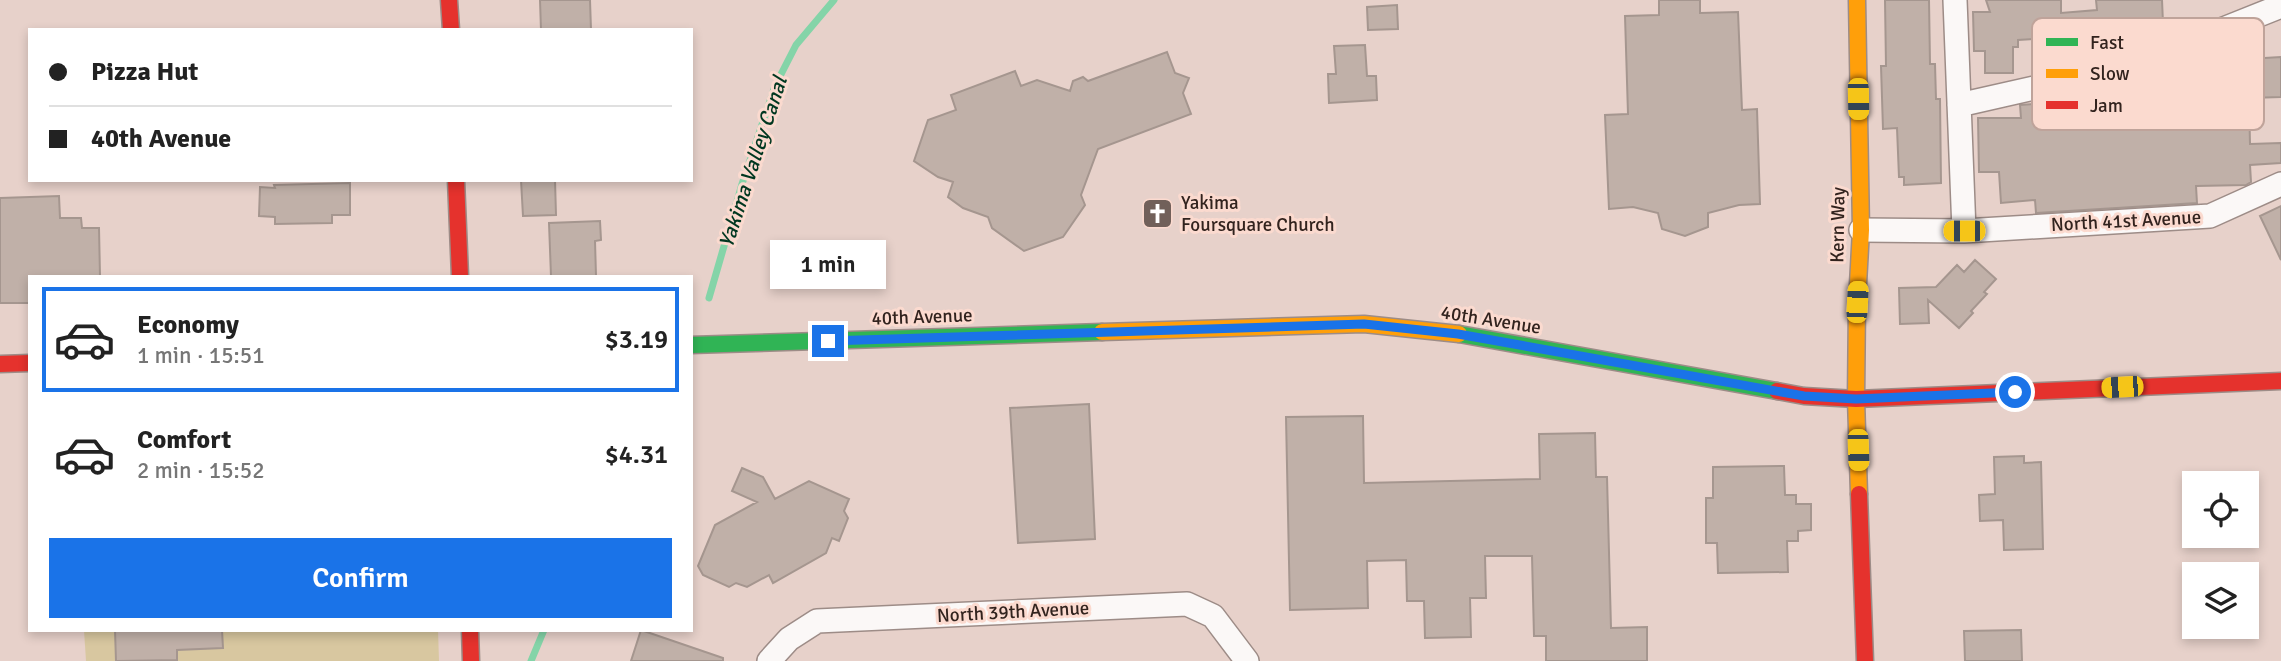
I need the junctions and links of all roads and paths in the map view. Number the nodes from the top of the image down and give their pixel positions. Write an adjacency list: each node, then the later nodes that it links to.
1 (449, 0): 6 (main road)
2 (1857, 0): 11 (main road, Kern Way)
3 (1955, 0): 8 (street)
4 (2281, 6): 5 (street)
5 (2251, 18)
6 (450, 28)
7 (2032, 88): 8 (street)
8 (1959, 105): 12 (street)
9 (456, 182): 13 (main road)
10 (2281, 184): 12 (street, North 41st Avenue)
11 (1861, 230): 12 (street, North 41st Avenue); 18 (main road, Kern Way)
12 (1964, 231)
13 (460, 275)
14 (693, 345): 18 (main road, 40th Avenue)
15 (28, 363): 16 (main road)
16 (0, 364)
17 (2281, 381): 18 (main road, 40th Avenue)
18 (1856, 399): 23 (main road, Kern Way)
19 (470, 632): 20 (main road)
20 (471, 661)
21 (769, 661): 22 (street, North 39th Avenue)
22 (1247, 661)
23 (1866, 661)

